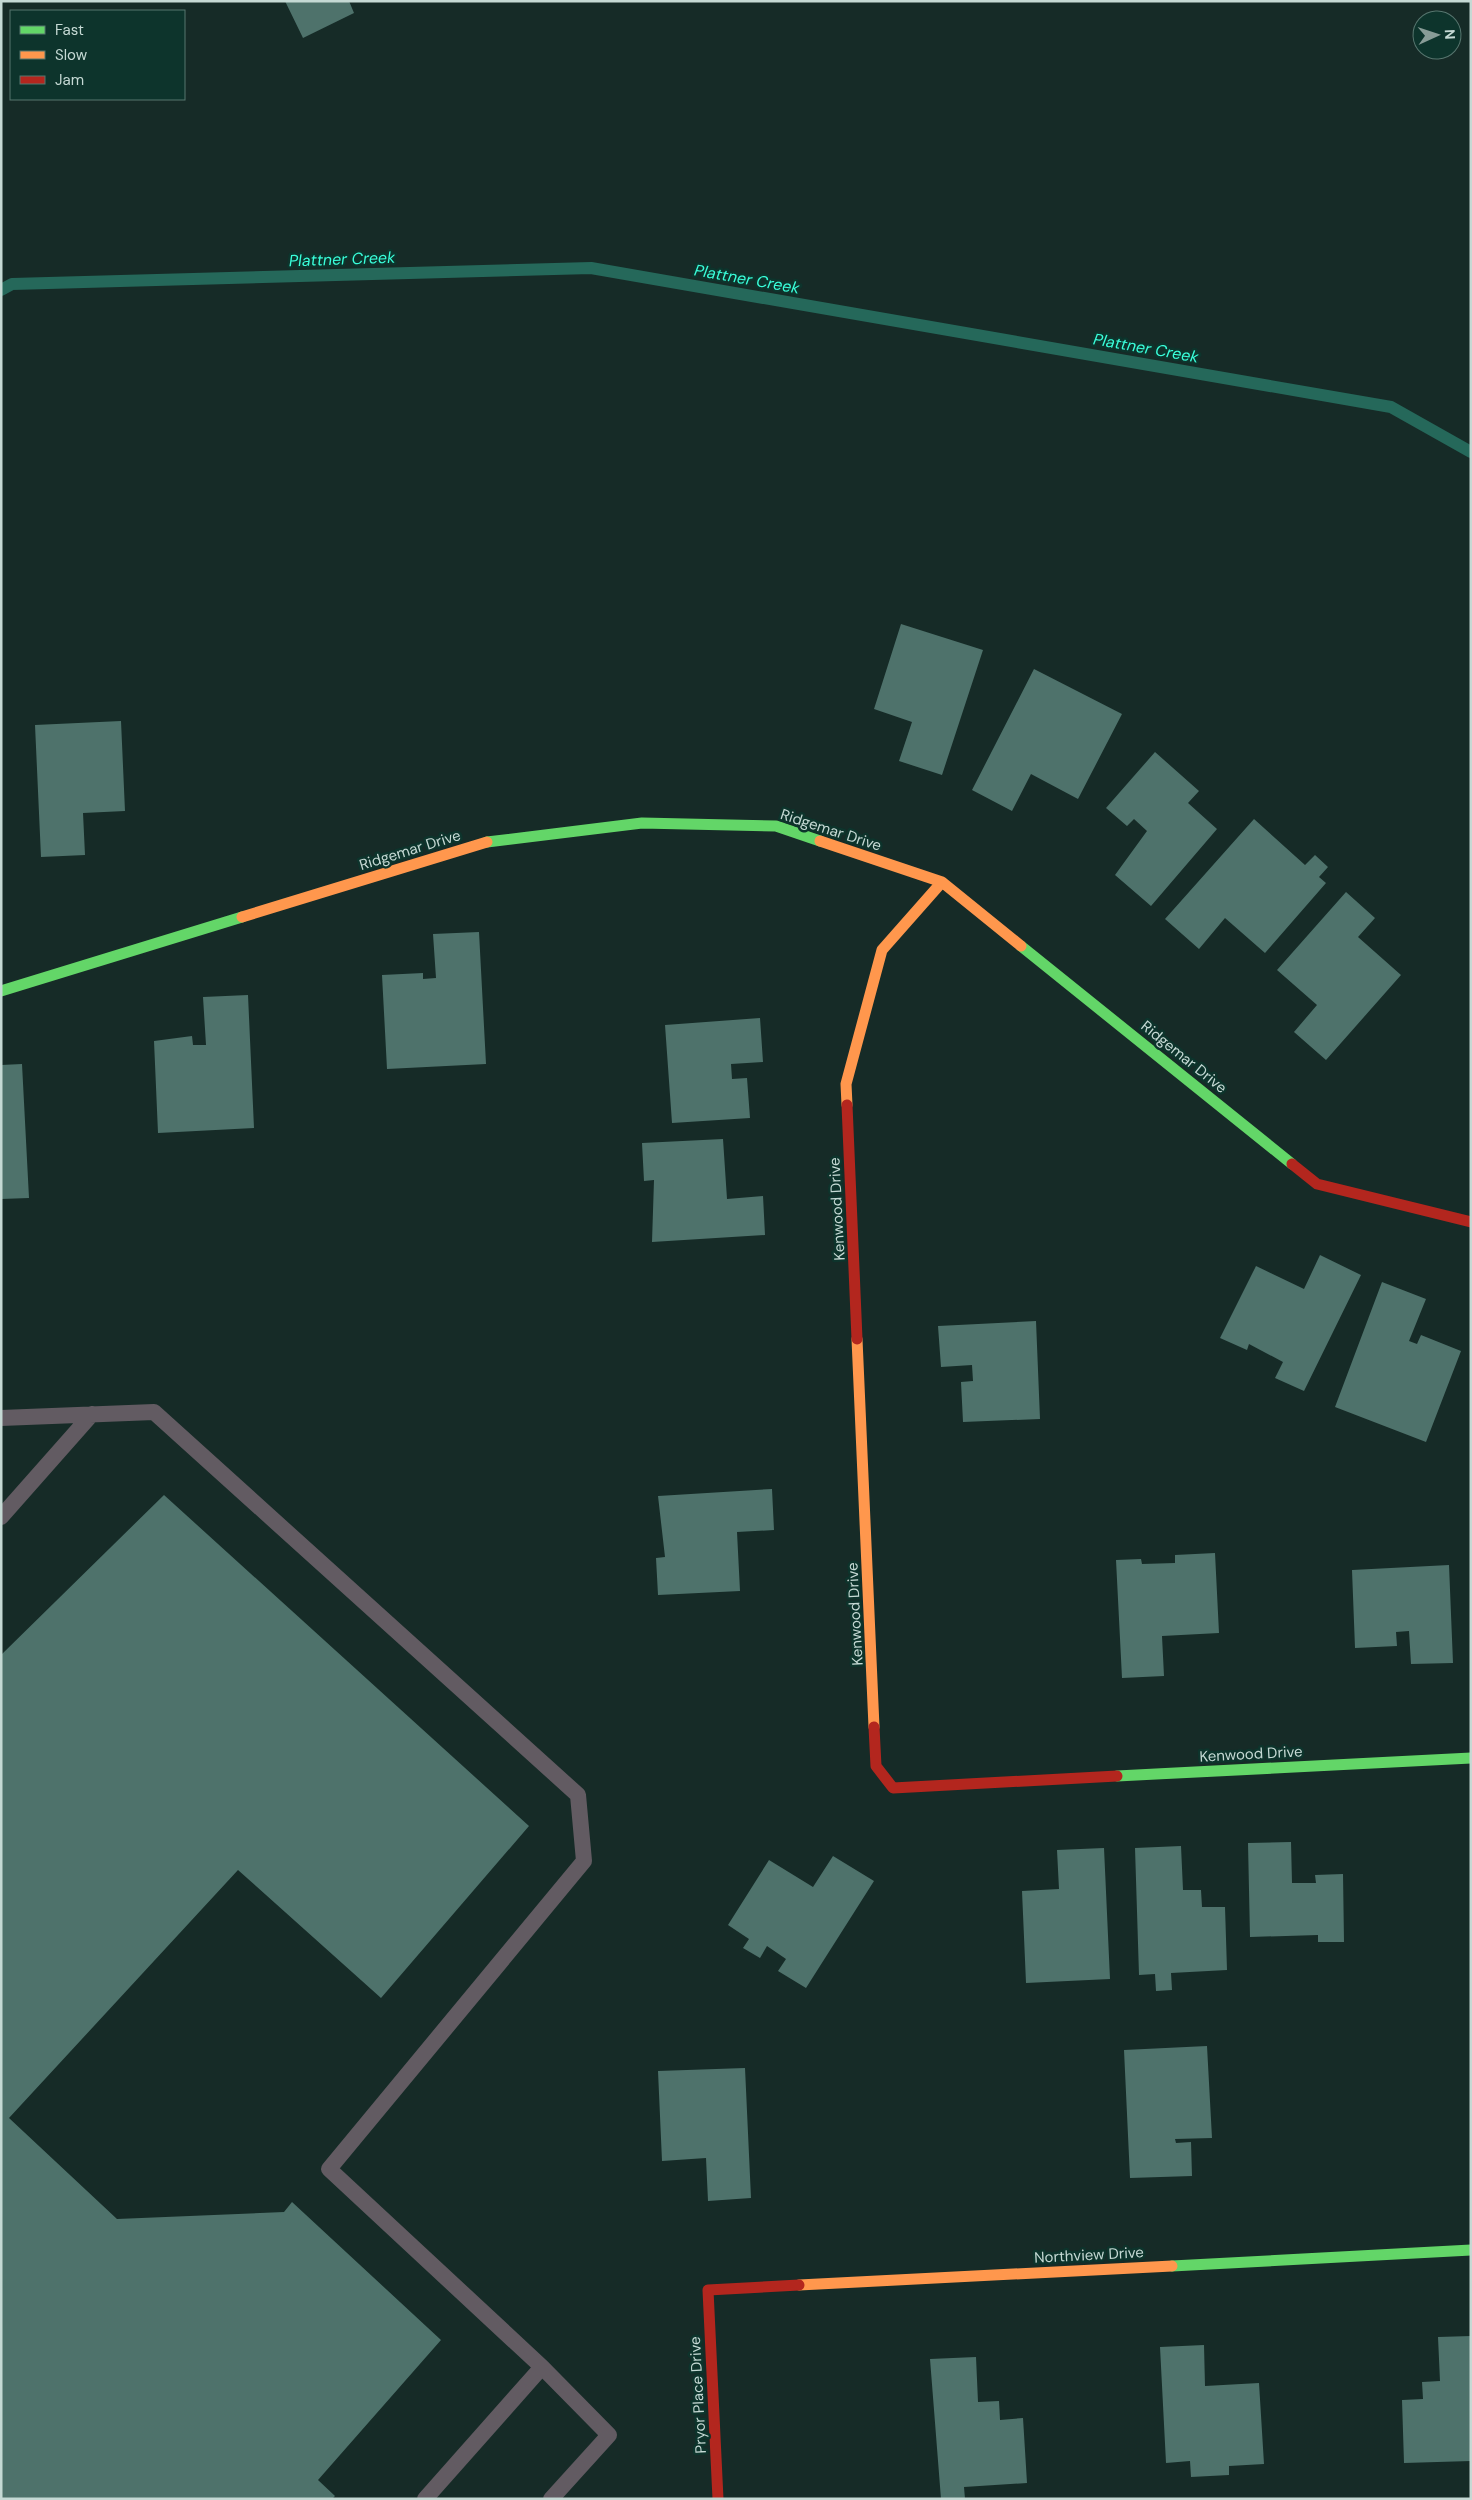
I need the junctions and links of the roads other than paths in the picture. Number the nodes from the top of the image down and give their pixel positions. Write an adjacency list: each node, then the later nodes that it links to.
1 (942, 882): 2 (street, Ridgemar Drive); 3 (street, Ridgemar Drive); 7 (street, Kenwood Drive)
2 (1, 991)
3 (1471, 1222)
4 (92, 1414): 5 (lane); 6 (lane); 10 (lane)
5 (1, 1418)
6 (1, 1517)
7 (1471, 1758)
8 (1471, 2250): 9 (street, Northview Drive)
9 (708, 2290): 13 (street, Pryor Place Drive)
10 (542, 2367): 11 (lane); 12 (lane)
11 (425, 2499)
12 (551, 2499)
13 (718, 2499)

